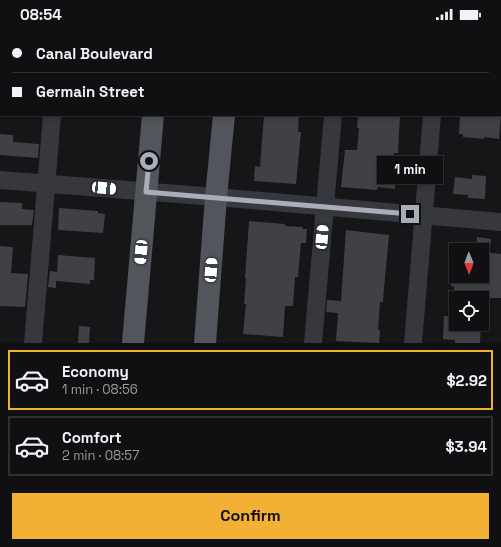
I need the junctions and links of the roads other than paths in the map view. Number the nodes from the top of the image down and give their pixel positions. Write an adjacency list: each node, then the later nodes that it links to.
1 (52, 116): 7 (street)
2 (153, 116): 8 (main road)
3 (224, 116): 9 (main road)
4 (333, 116): 10 (street)
5 (432, 116): 11 (street)
6 (0, 180): 7 (street)
7 (46, 184): 8 (street); 13 (street)
8 (146, 192): 9 (street); 14 (main road)
9 (216, 197): 10 (street); 15 (main road)
10 (325, 206): 11 (street); 16 (street)
11 (424, 215): 12 (street); 17 (street)
12 (501, 222)
13 (33, 343)
14 (133, 343)
15 (205, 343)
16 (313, 343)
17 (412, 343)

